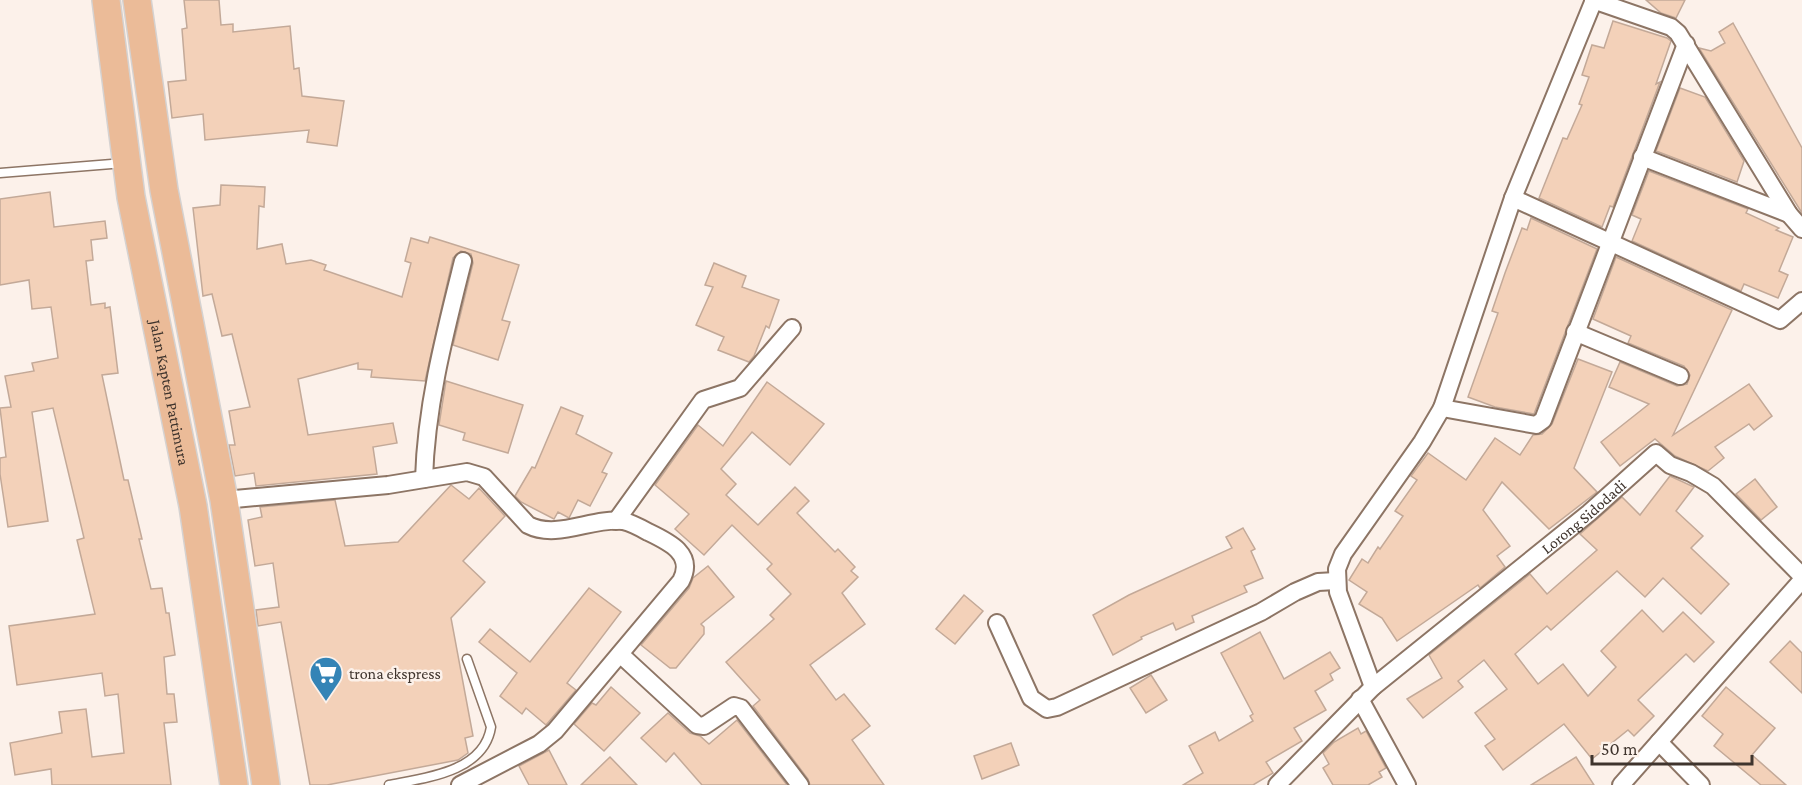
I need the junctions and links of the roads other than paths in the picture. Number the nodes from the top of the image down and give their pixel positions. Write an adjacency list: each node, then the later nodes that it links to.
1 (106, 0): 7 (main road, Jalan Kapten Pattimura)
2 (137, 0): 6 (main road, Jalan Kapten Pattimura)
3 (1593, 0): 4 (street); 9 (street)
4 (1686, 44): 5 (street); 10 (street)
5 (1642, 157): 10 (street); 12 (street)
6 (160, 158): 7 (main road); 20 (main road, Jalan Kapten Pattimura)
7 (128, 162): 8 (lane); 30 (main road, Jalan Kapten Pattimura)
8 (0, 173)
9 (1513, 198): 12 (street); 18 (street)
10 (1789, 214): 11 (street)
11 (1802, 229)
12 (1609, 242): 14 (street); 16 (street)
13 (463, 261): 19 (street)
14 (1802, 301)
15 (792, 328): 21 (street)
16 (1575, 332): 17 (street); 18 (street)
17 (1680, 376)
18 (1442, 408): 23 (street)
19 (424, 479): 20 (street); 21 (street)
20 (224, 500): 31 (main road, Jalan Kapten Pattimura)
21 (616, 521): 25 (street)
22 (1802, 578): 27 (street, Lorong Sidodadi); 29 (street)
23 (1336, 581): 24 (street); 27 (street)
24 (997, 623)
25 (620, 654): 33 (street); 34 (street)
26 (467, 659): 32 (lane)
27 (1373, 687): 28 (street, Lorong Sidodadi)
28 (1360, 699): 35 (street, Lorong Sidodadi); 36 (street)
29 (1659, 742): 37 (street); 38 (street)
30 (234, 785)
31 (266, 785)
32 (389, 785)
33 (460, 785)
34 (800, 785)
35 (1277, 785)
36 (1407, 785)
37 (1621, 785)
38 (1701, 785)

